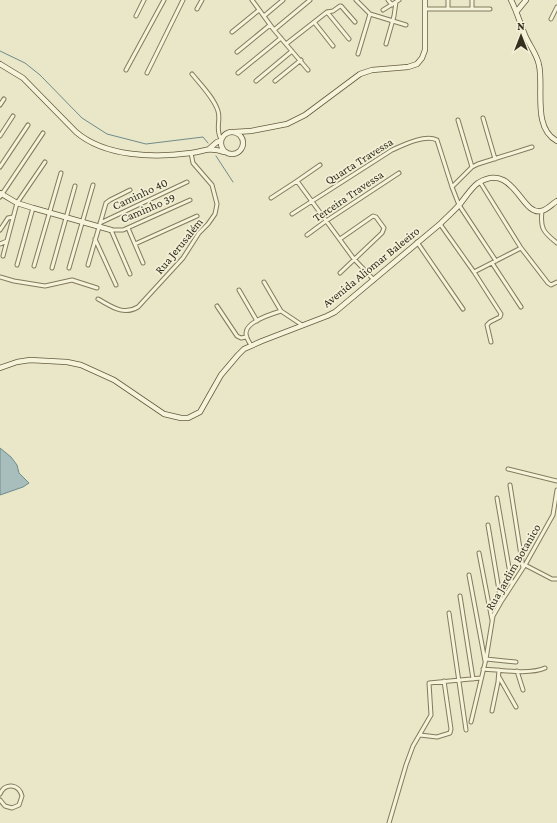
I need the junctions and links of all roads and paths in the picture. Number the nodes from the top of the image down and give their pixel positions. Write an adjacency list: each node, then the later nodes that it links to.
1 (144, 0): 30 (street)
2 (164, 0): 50 (street)
3 (183, 0): 52 (street)
4 (202, 0): 21 (street)
5 (253, 0): 25 (street)
6 (284, 0): 31 (street)
7 (310, 0): 38 (street)
8 (356, 0): 29 (street)
9 (388, 0): 17 (street)
10 (425, 0): 22 (main road)
11 (448, 0): 20 (street)
12 (472, 0): 23 (street)
13 (511, 0): 27 (main road)
14 (520, 0): 18 (street)
15 (526, 0): 18 (main road)
16 (398, 1): 17 (street); 33 (street)
17 (392, 5): 26 (street)
18 (522, 6): 27 (main road)
19 (557, 7): 32 (street)
20 (448, 8): 22 (street); 23 (street)
21 (197, 9)
22 (425, 9): 64 (main road)
23 (472, 9): 24 (street)
24 (490, 9)
25 (259, 10): 31 (street); 39 (street)
26 (383, 10)
27 (517, 11): 68 (main road)
28 (327, 12): 34 (street); 35 (street); 41 (street)
29 (370, 14): 33 (street); 47 (street)
30 (136, 16)
31 (264, 16): 36 (street)
32 (551, 19)
33 (392, 21): 37 (street); 43 (street)
34 (314, 22): 42 (street); 44 (street)
35 (355, 22)
36 (270, 25): 38 (street); 46 (street)
37 (406, 25)
38 (274, 30): 40 (street)
39 (232, 32)
40 (281, 38): 42 (street); 53 (street)
41 (349, 39)
42 (286, 44): 45 (street)
43 (386, 44)
44 (333, 46)
45 (292, 51): 48 (street); 55 (street)
46 (237, 52)
47 (358, 54)
48 (301, 60): 51 (street); 56 (street)
49 (0, 64): 73 (main road)
50 (126, 70)
51 (308, 70)
52 (147, 73)
53 (238, 73)
54 (192, 74): 67 (street)
55 (256, 81)
56 (275, 81)
57 (4, 99): 58 (street)
58 (0, 105)
59 (13, 116): 66 (street)
60 (482, 118): 74 (street)
61 (458, 120): 78 (street)
62 (28, 125): 77 (street)
63 (234, 132): 64 (main road); 67 (main road); 69 (main road)
64 (252, 132): 69 (main road)
65 (43, 133): 88 (street)
66 (0, 136)
67 (221, 140): 71 (main road); 72 (main road)
68 (557, 141)
69 (243, 142): 72 (main road)
70 (532, 147): 74 (street)
71 (209, 149): 72 (main road); 73 (main road)
72 (224, 152)
73 (191, 153): 138 (street, Rua Jerusalém)
74 (495, 158): 78 (street)
75 (45, 162): 93 (street)
76 (320, 165): 81 (street)
77 (0, 167)
78 (472, 167): 86 (street)
79 (61, 173): 97 (street)
80 (398, 173): 102 (street, Terceira Travessa)
81 (297, 181): 89 (street); 92 (street)
82 (187, 182): 104 (street, Caminho 40)
83 (480, 182): 94 (main road, Avenida Aliomar Baleeiro); 96 (main road); 117 (street)
84 (93, 185): 103 (street)
85 (75, 186): 101 (street)
86 (452, 187): 92 (street, Quarta Travessa); 94 (street)
87 (130, 190): 104 (street)
88 (1, 195): 93 (main road)
89 (271, 198)
90 (190, 200): 106 (street, Caminho 39)
91 (557, 201): 96 (main road)
92 (311, 202): 98 (street, Quarta Travessa); 102 (street)
93 (17, 203): 95 (main road); 100 (street)
94 (459, 205): 105 (main road, Avenida Aliomar Baleeiro); 120 (street)
95 (33, 208): 97 (main road); 123 (street)
96 (542, 211): 114 (street)
97 (50, 213): 101 (main road); 125 (street)
98 (292, 214)
99 (197, 216): 116 (street)
100 (13, 217): 107 (street); 112 (street)
101 (66, 217): 103 (main road); 126 (street)
102 (326, 221): 109 (street, Terceira Travessa); 111 (street)
103 (82, 222): 104 (main road); 127 (street)
104 (100, 224): 108 (main road); 110 (street)
105 (440, 224): 113 (main road, Avenida Aliomar Baleeiro); 128 (street)
106 (128, 228): 108 (street, Caminho 39); 116 (street)
107 (0, 230)
108 (111, 230): 130 (street)
109 (307, 235)
110 (95, 239): 124 (street); 135 (street)
111 (340, 239): 119 (street); 119 (street)
112 (7, 241): 115 (street); 118 (street)
113 (418, 242): 132 (main road, Avenida Aliomar Baleeiro); 141 (street)
114 (557, 243)
115 (0, 244)
116 (135, 244): 121 (street)
117 (521, 248): 120 (street); 134 (street)
118 (3, 256)
119 (354, 259): 129 (street); 132 (street)
120 (496, 261): 122 (street)
121 (143, 263)
122 (492, 263): 128 (street); 140 (street)
123 (18, 265)
124 (88, 265)
125 (34, 266)
126 (52, 268)
127 (70, 268)
128 (474, 272): 146 (street)
129 (340, 273)
130 (130, 274)
131 (0, 276): 136 (street)
132 (374, 280): 144 (main road, Avenida Aliomar Baleeiro)
133 (264, 282): 142 (street)
134 (557, 282)
135 (116, 285)
136 (96, 288)
137 (239, 290): 143 (street)
138 (98, 298)
139 (217, 306): 145 (street)
140 (521, 307)
141 (463, 309)
142 (281, 311): 143 (street); 144 (street)
143 (256, 321): 145 (street)
144 (302, 325): 147 (main road, Avenida Aliomar Baleeiro)
145 (246, 337): 147 (street)
146 (491, 342)
147 (251, 345): 148 (main road, Avenida Aliomar Baleeiro)
148 (0, 368)
149 (508, 470): 150 (street)
150 (557, 481)
151 (510, 485): 158 (street)
152 (557, 490): 154 (street, Rua Jardim Botanico)
153 (497, 498): 161 (street)
154 (553, 515): 155 (street); 158 (street, Rua Jardim Botanico)
155 (557, 517)
156 (488, 525): 163 (street)
157 (479, 553): 165 (street)
158 (524, 567): 160 (street); 161 (street, Rua Jardim Botanico)
159 (469, 575): 166 (street)
160 (557, 580)
161 (512, 585): 163 (street, Rua Jardim Botanico)
162 (460, 596): 174 (street)
163 (501, 602): 165 (street, Rua Jardim Botanico)
164 (450, 612): 175 (street)
165 (492, 620): 166 (street, Rua Jardim Botanico)
166 (486, 660): 167 (street); 169 (street, Rua Jardim Botanico)
167 (516, 662)
168 (545, 668): 171 (street)
169 (484, 669): 170 (street); 173 (street, Rua Jardim Botanico)
170 (499, 670): 171 (street); 172 (street)
171 (517, 671): 177 (street)
172 (499, 677): 178 (street); 179 (street)
173 (481, 678): 174 (street); 180 (street, Rua Jardim Botanico)
174 (473, 679): 175 (street)
175 (459, 680): 176 (street); 181 (street)
176 (444, 681): 182 (street); 182 (street)
177 (523, 690)
178 (516, 707)
179 (492, 711)
180 (471, 722)
181 (466, 730)
182 (420, 735): 185 (street)
183 (0, 794): 184 (street)
184 (0, 800)
185 (389, 823)

